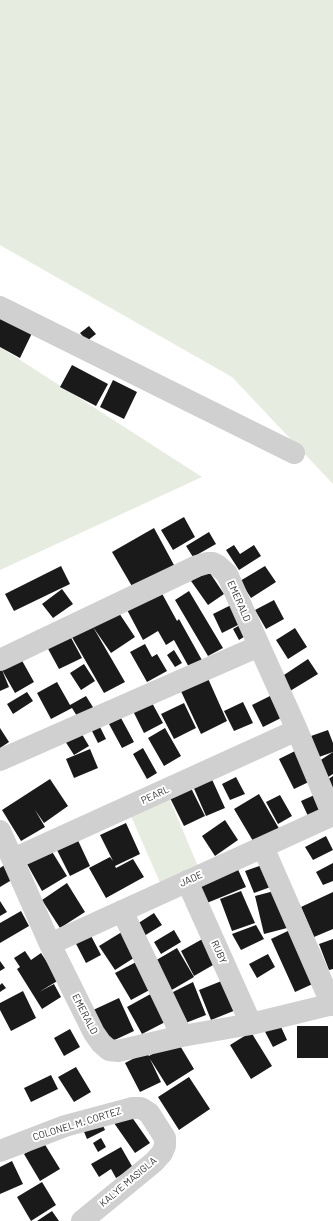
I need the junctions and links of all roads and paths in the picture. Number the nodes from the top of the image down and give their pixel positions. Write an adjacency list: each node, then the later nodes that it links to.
1 (0, 307): 2 (street)
2 (294, 453)
3 (259, 646): 4 (street, EMERALD); 5 (street, EMERALD); 6 (street)
4 (0, 660)
5 (296, 730): 7 (street, EMERALD); 10 (street, PEARL)
6 (0, 760)
7 (333, 815): 9 (street, JADE)
8 (0, 832): 10 (street, EMERALD)
9 (263, 847): 11 (street, JADE); 14 (street)
10 (13, 859): 13 (street, EMERALD)
11 (187, 881): 12 (street, JADE); 15 (street, RUBY)
12 (122, 911): 13 (street, JADE); 16 (street)
13 (50, 944): 16 (street, EMERALD)
14 (332, 1004): 15 (street, EMERALD)
15 (251, 1024): 16 (street, EMERALD)
16 (182, 1036)
17 (166, 1138): 18 (street, COLONEL M. CORTEZ); 19 (street, KALYE MASIGLA)
18 (0, 1151)
19 (82, 1221)

